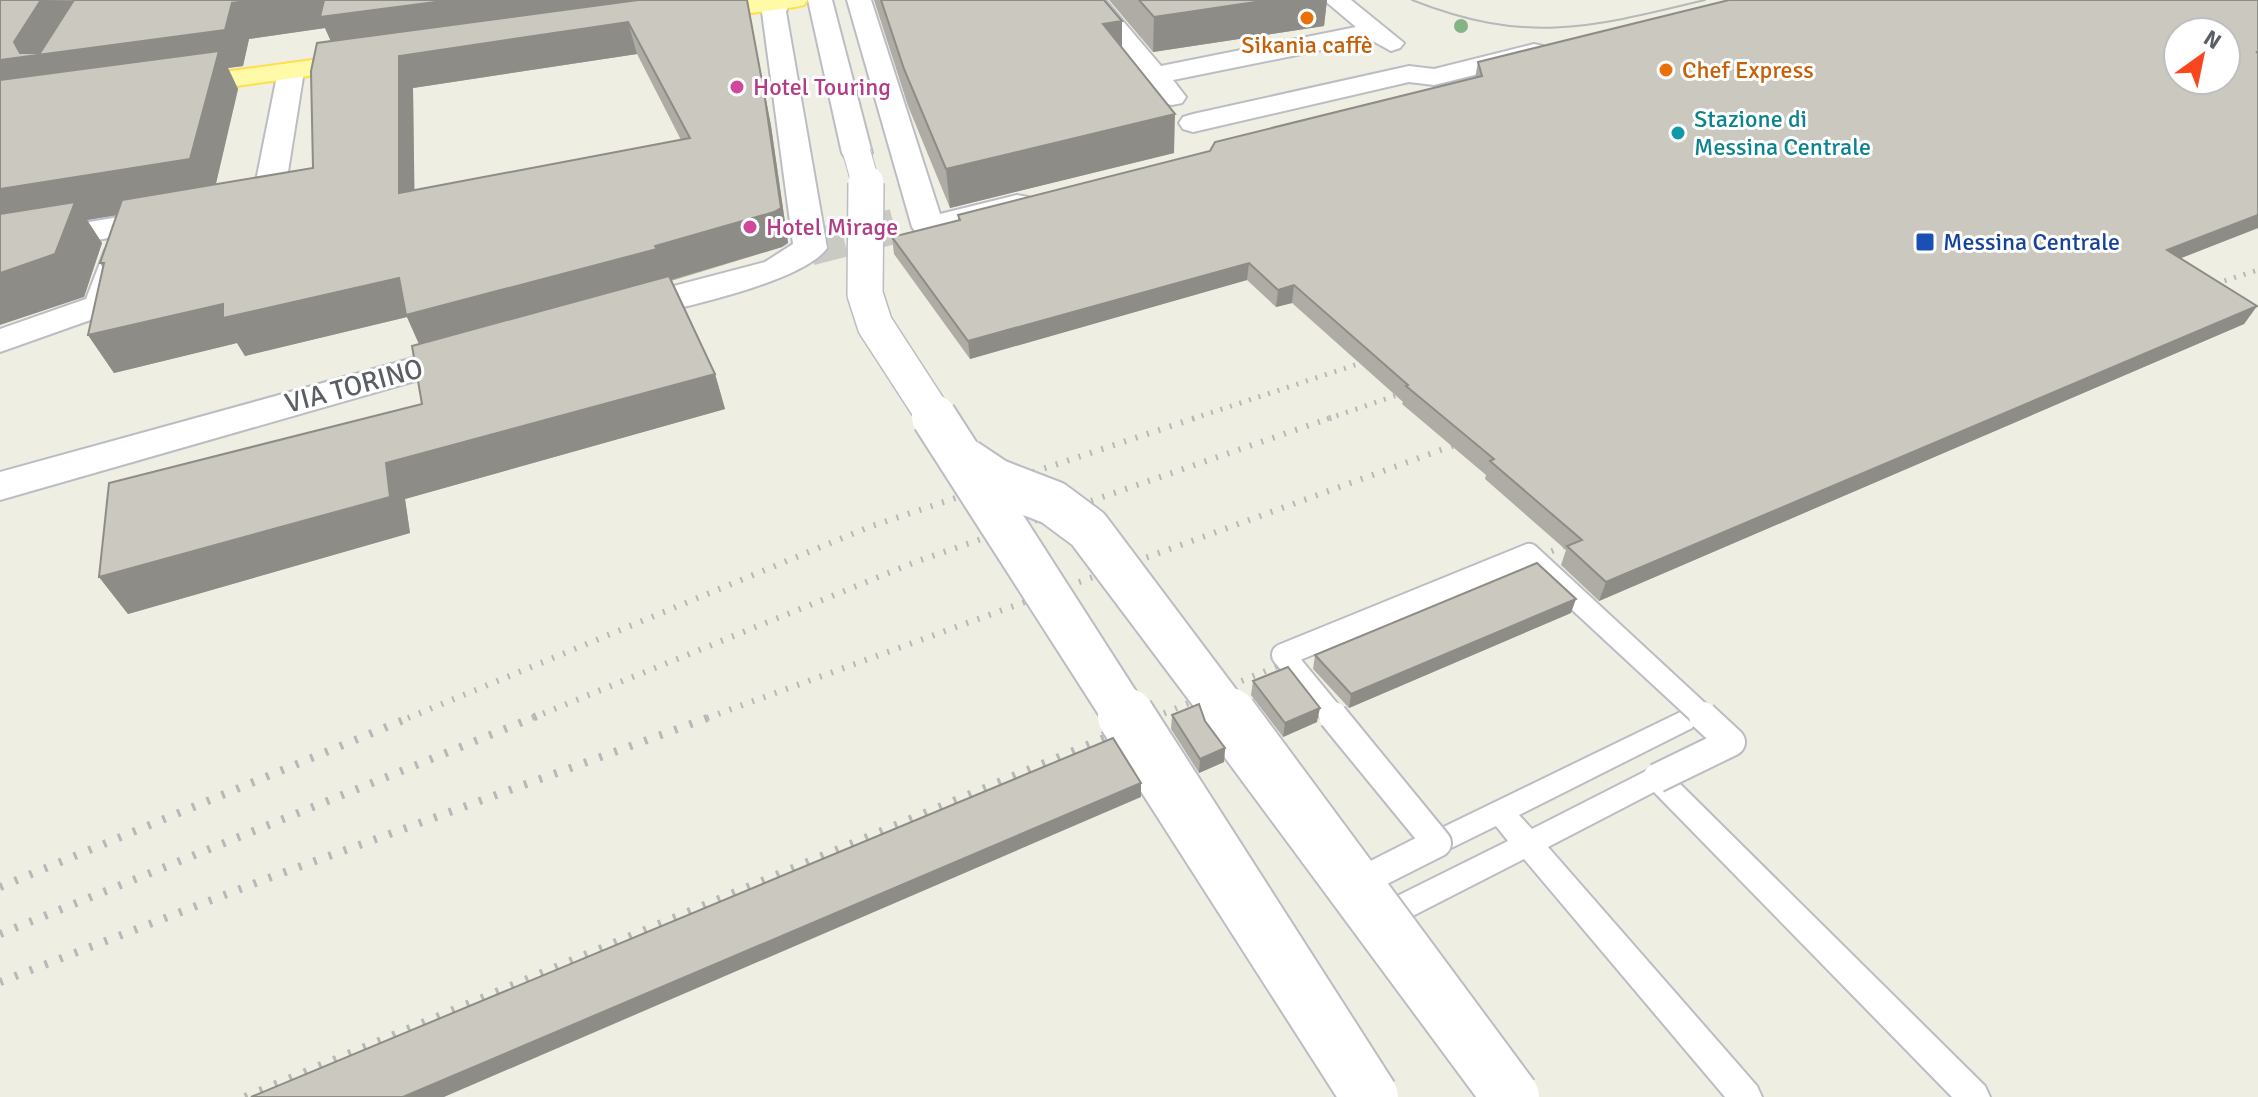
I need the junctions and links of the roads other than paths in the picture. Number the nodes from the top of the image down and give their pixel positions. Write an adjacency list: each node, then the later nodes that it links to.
1 (820, 0): 22 (street, bridge)
2 (859, 0): 16 (street)
3 (1092, 0): 12 (street)
4 (1336, 0): 7 (street)
5 (783, 1): 6 (main road); 19 (street)
6 (666, 18)
7 (1376, 31): 9 (street); 12 (street)
8 (1555, 47): 13 (street)
9 (1399, 50): 13 (street); 15 (street)
10 (161, 67): 11 (main road)
11 (291, 71): 14 (main road); 17 (street)
12 (1154, 76): 15 (street)
13 (1434, 77): 15 (street)
14 (143, 91)
15 (1194, 128)
16 (1047, 197)
17 (127, 226): 18 (street); 20 (street)
18 (0, 247)
19 (596, 319)
20 (0, 341)
21 (505, 344): 23 (street, VIA TORINO)
22 (956, 451): 29 (street, bridge); 30 (street, bridge)
23 (0, 486)
24 (1699, 713): 25 (lane, bridge); 26 (lane); 27 (lane, bridge)
25 (1657, 778): 28 (lane); 33 (lane)
26 (1501, 813): 27 (lane); 28 (lane)
27 (1437, 843): 29 (lane, bridge)
28 (1528, 844): 29 (lane); 32 (lane)
29 (1368, 901): 31 (street, bridge)
30 (1370, 1097)
31 (1511, 1097)
32 (1746, 1097)
33 (1974, 1097)

